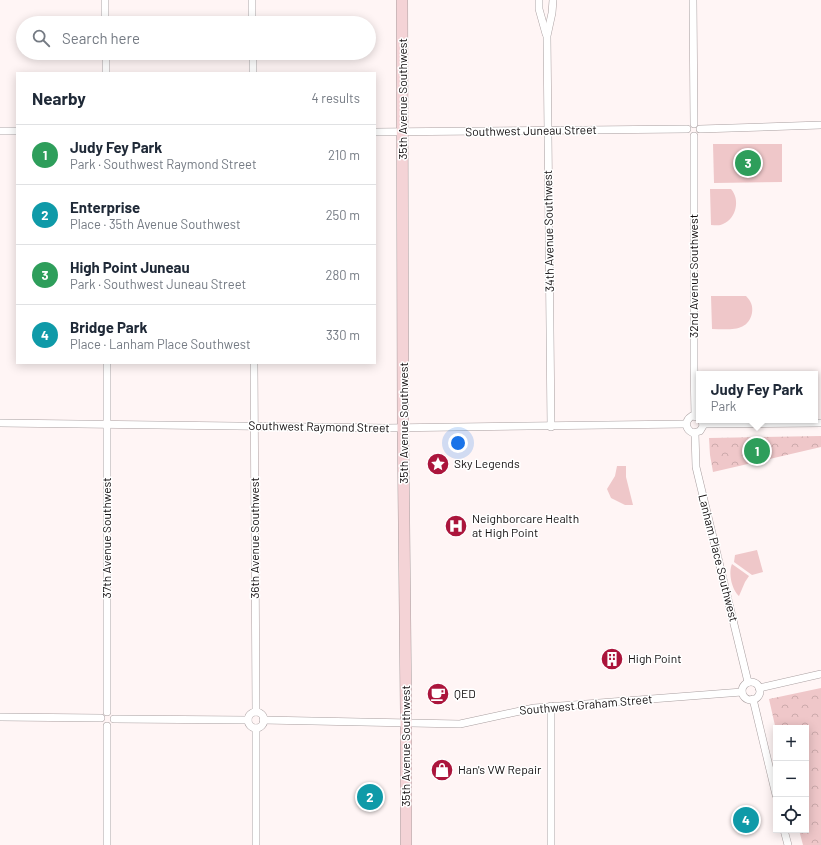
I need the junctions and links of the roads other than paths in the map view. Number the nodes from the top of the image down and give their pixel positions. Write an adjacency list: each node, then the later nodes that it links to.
1 (105, 0): 7 (street)
2 (252, 0): 8 (street)
3 (402, 0): 22 (main road, 35th Avenue Southwest)
4 (539, 0): 9 (street, 34th Avenue Southwest)
5 (553, 0): 9 (street, 34th Avenue Southwest)
6 (693, 0): 14 (street)
7 (106, 16)
8 (252, 16)
9 (547, 36): 18 (street, 34th Avenue Southwest)
10 (106, 60): 12 (street)
11 (253, 60): 13 (street)
12 (106, 72)
13 (253, 72)
14 (694, 124): 16 (street); 17 (street)
15 (821, 125): 17 (street)
16 (687, 129): 18 (street, Southwest Juneau Street); 23 (street)
17 (700, 129): 23 (street)
18 (548, 130): 22 (street, Southwest Juneau Street); 33 (street, 34th Avenue Southwest)
19 (0, 131): 20 (street)
20 (16, 131)
21 (376, 132): 22 (street, Southwest Juneau Street)
22 (403, 132): 34 (main road, 35th Avenue Southwest)
23 (694, 136): 26 (street, 32nd Avenue Southwest)
24 (107, 364): 31 (street, 37th Avenue Southwest)
25 (254, 364): 32 (street, 36th Avenue Southwest)
26 (696, 400)
27 (696, 417): 30 (street)
28 (0, 423): 31 (street, Southwest Raymond Street)
29 (702, 423): 35 (street)
30 (686, 424): 33 (street, Southwest Raymond Street); 35 (street)
31 (107, 425): 32 (street, Southwest Raymond Street); 42 (street, 37th Avenue Southwest)
32 (254, 426): 34 (street, Southwest Raymond Street); 43 (street, 36th Avenue Southwest)
33 (551, 427): 34 (street, Southwest Raymond Street)
34 (403, 428): 49 (main road, 35th Avenue Southwest)
35 (695, 433): 37 (street, Lanham Place Southwest)
36 (821, 674): 38 (street)
37 (748, 682): 38 (street); 39 (street)
38 (759, 688): 40 (street)
39 (742, 692): 40 (street); 41 (street, Southwest Graham Street)
40 (753, 699): 52 (street)
41 (551, 706): 49 (street, Southwest Graham Street); 57 (street)
42 (107, 712): 45 (street); 46 (street)
43 (256, 712): 47 (street); 48 (street)
44 (0, 717): 45 (street)
45 (100, 718): 50 (street)
46 (114, 719): 47 (street); 50 (street)
47 (248, 720): 51 (street)
48 (264, 720): 49 (street, Southwest Graham Street); 51 (street)
49 (406, 724): 56 (main road, 35th Avenue Southwest)
50 (108, 726): 54 (street)
51 (256, 728): 55 (street)
52 (773, 782)
53 (785, 833): 58 (street)
54 (107, 845)
55 (256, 845)
56 (406, 845)
57 (552, 845)
58 (788, 845)

